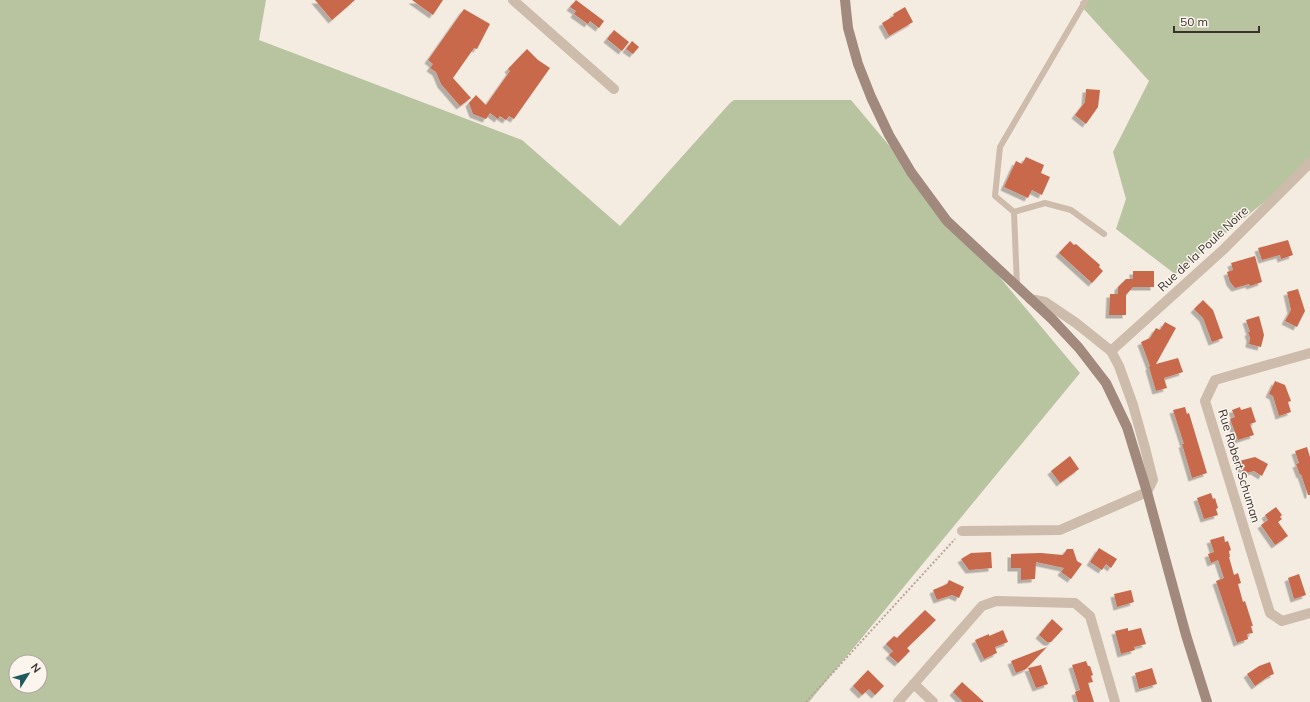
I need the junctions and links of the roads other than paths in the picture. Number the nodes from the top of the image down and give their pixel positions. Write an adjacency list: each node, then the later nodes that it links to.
1 (513, 0): 4 (street)
2 (845, 0): 8 (main road)
3 (1086, 0): 6 (lane)
4 (614, 89)
5 (1310, 163): 10 (street, Rue de la Poule Noire)
6 (1014, 212): 7 (lane); 8 (lane)
7 (1104, 234)
8 (1017, 286): 9 (main road)
9 (1030, 299): 10 (street); 12 (main road)
10 (1111, 351): 12 (street)
11 (1310, 353): 14 (street, Rue Robert Schuman)
12 (1147, 492): 13 (street); 19 (main road)
13 (962, 531)
14 (1310, 613)
15 (914, 684): 16 (street); 17 (street); 18 (street)
16 (898, 702)
17 (933, 702)
18 (1115, 702)
19 (1207, 702)

